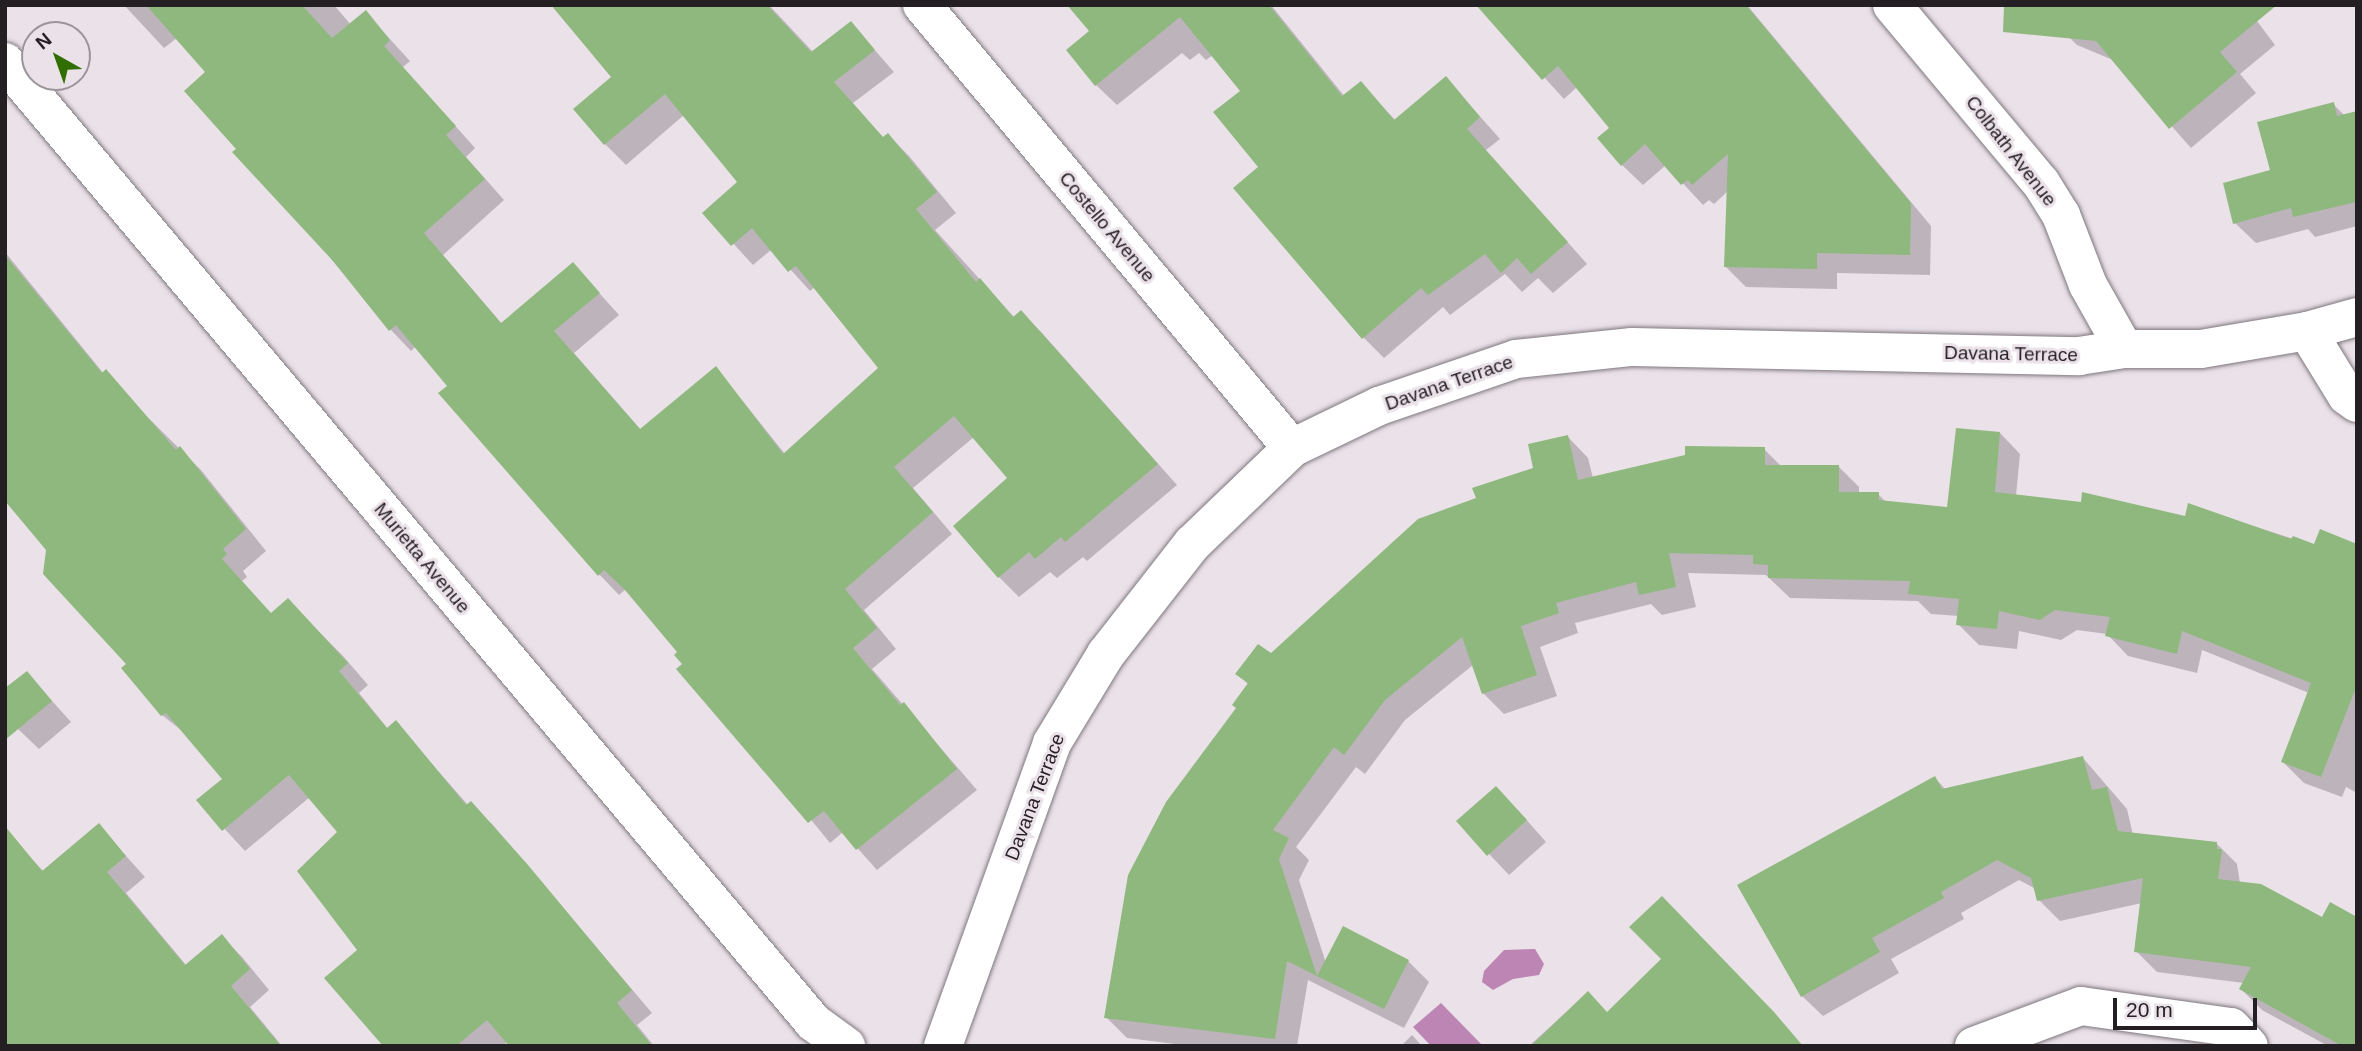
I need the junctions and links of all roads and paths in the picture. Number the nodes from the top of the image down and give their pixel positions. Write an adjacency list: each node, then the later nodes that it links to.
1 (922, 5): 8 (street, Costello Avenue)
2 (1892, 5): 6 (street, Colbath Avenue)
3 (5, 62): 9 (street, Murietta Avenue)
4 (2357, 317): 5 (street, Davana Terrace)
5 (2307, 331): 6 (street, Davana Terrace); 7 (street)
6 (2123, 349): 8 (street, Davana Terrace)
7 (2357, 403)
8 (1292, 448): 10 (street, Davana Terrace)
9 (846, 1046)
10 (943, 1046)
11 (1974, 1046): 12 (street)
12 (2249, 1046)

